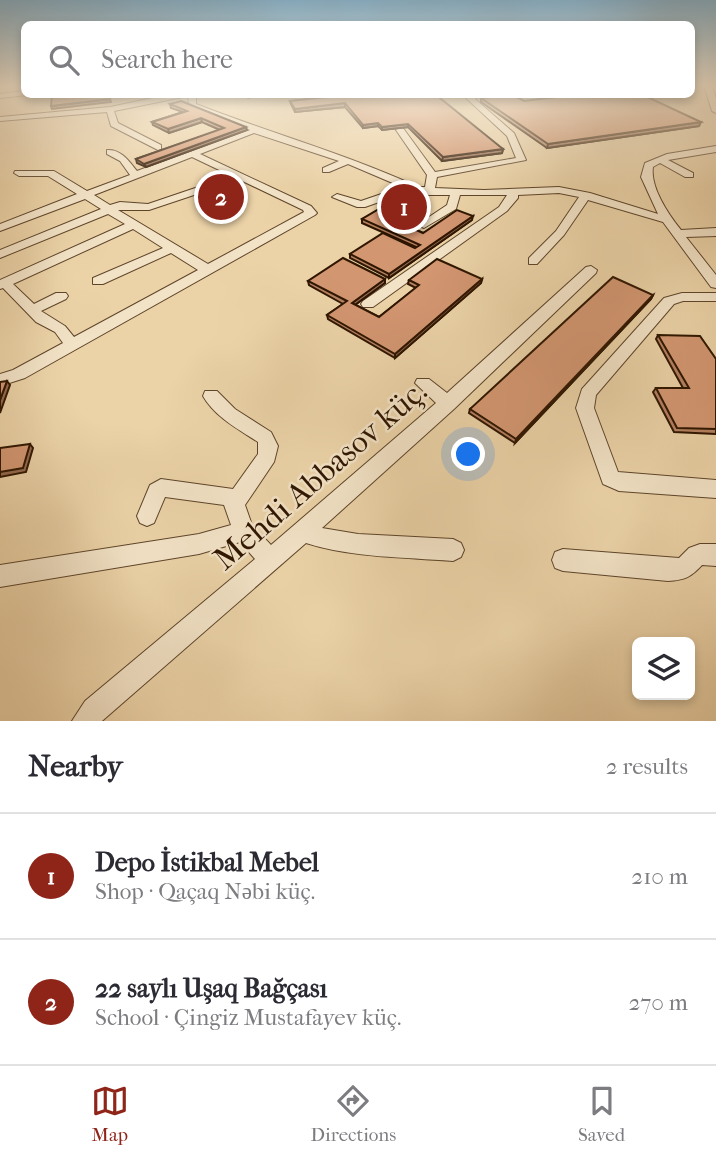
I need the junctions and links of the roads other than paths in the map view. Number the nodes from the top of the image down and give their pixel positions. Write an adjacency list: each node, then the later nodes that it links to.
1 (113, 120): 6 (street)
2 (228, 120): 4 (street)
3 (493, 120): 14 (street)
4 (254, 130): 9 (street); 11 (street)
5 (400, 130): 14 (street)
6 (158, 147)
7 (716, 149): 10 (street)
8 (110, 152): 16 (street)
9 (191, 153): 16 (street); 37 (street)
10 (659, 159): 15 (street); 28 (street)
11 (348, 160): 12 (street); 18 (street)
12 (326, 170)
13 (19, 173): 22 (street)
14 (432, 175): 19 (street)
15 (689, 175)
16 (135, 176): 22 (street)
17 (220, 183): 26 (street)
18 (410, 188): 19 (street); 24 (street)
19 (429, 192): 20 (street)
20 (456, 192): 21 (street); 30 (street)
21 (512, 192): 23 (street); 44 (street)
22 (86, 194): 26 (street); 27 (street)
23 (586, 195): 28 (street); 36 (street)
24 (337, 197)
25 (18, 205): 27 (street)
26 (109, 209): 29 (street); 35 (street)
27 (32, 215): 31 (street)
28 (667, 220): 33 (street)
29 (134, 224): 34 (street); 40 (street)
30 (424, 225)
31 (0, 228)
32 (716, 232): 33 (street)
33 (678, 234): 41 (street)
34 (172, 248): 37 (street); 39 (street)
35 (0, 254)
36 (533, 261)
37 (208, 270): 46 (street)
38 (591, 270): 50 (street, Mehdi Abbasov küç.)
39 (98, 281)
40 (3, 284): 45 (street)
41 (716, 284)
42 (61, 296): 45 (street)
43 (716, 297): 51 (street)
44 (368, 304)
45 (32, 310): 46 (street)
46 (72, 345): 47 (street)
47 (0, 380)
48 (423, 383): 50 (street)
49 (211, 396): 52 (street)
50 (448, 404): 55 (street, Mehdi Abbasov küç.)
51 (716, 489)
52 (236, 498): 53 (street); 54 (street)
53 (147, 516)
54 (244, 531): 58 (street); 60 (street)
55 (303, 532): 56 (street); 58 (street, Mehdi Abbasov küç.)
56 (453, 550)
57 (716, 555): 59 (street)
58 (271, 560): 61 (street, Mehdi Abbasov küç.)
59 (563, 560)
60 (0, 576)
61 (85, 721)

